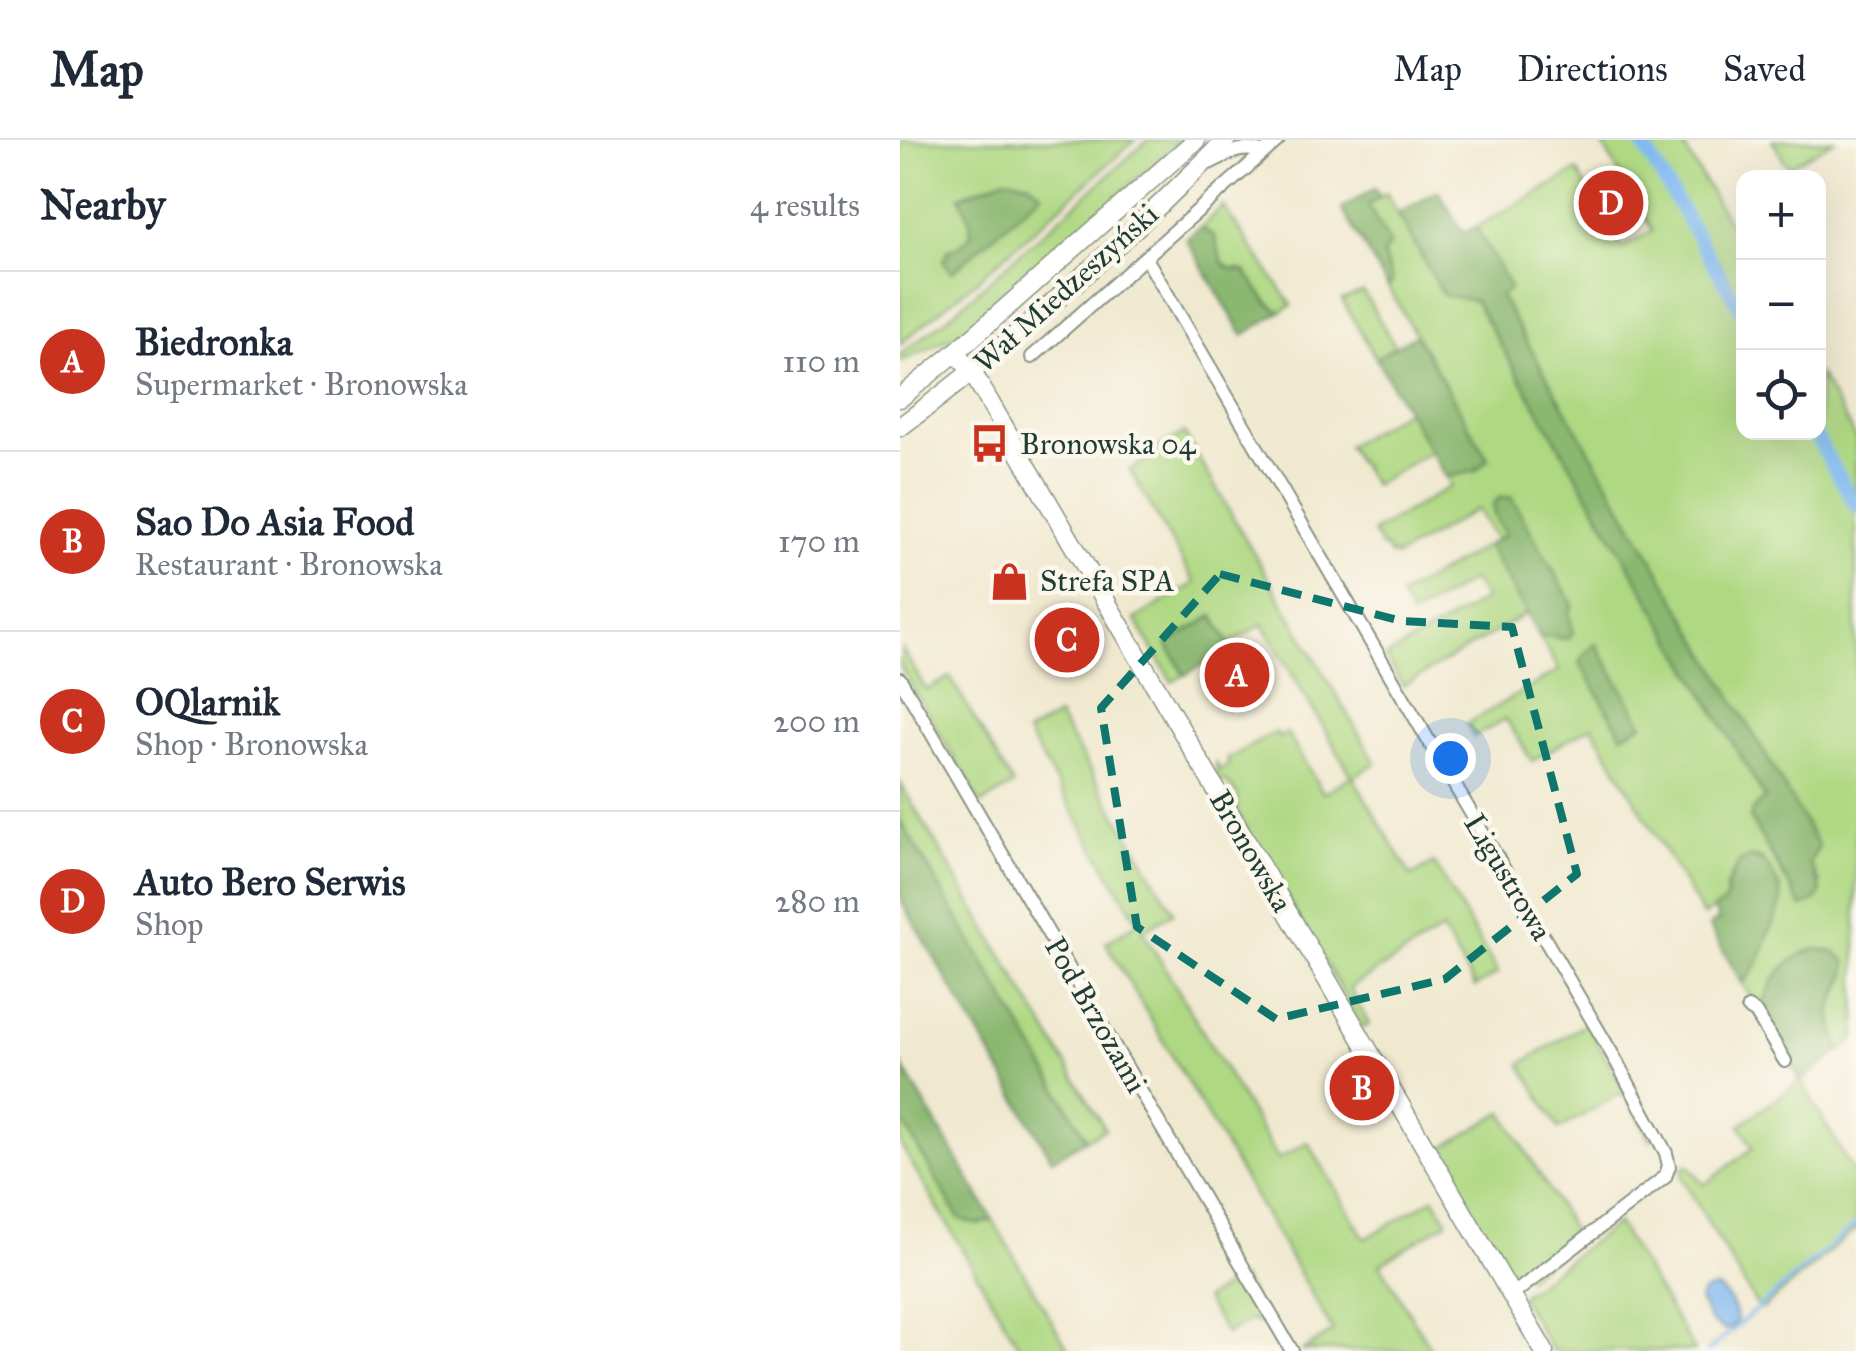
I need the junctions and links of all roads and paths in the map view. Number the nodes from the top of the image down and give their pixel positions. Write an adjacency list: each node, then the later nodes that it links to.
1 (1196, 140): 7 (street, Wał Miedzeszyński)
2 (1226, 140): 5 (street, Wał Miedzeszyński)
3 (1278, 140): 4 (street, Wał Miedzeszyński)
4 (1262, 147): 5 (street); 6 (street, Wał Miedzeszyński)
5 (1197, 169): 9 (street, Wał Miedzeszyński)
6 (1146, 258): 8 (street, Wał Miedzeszyński); 15 (street, Ligustrowa)
7 (956, 352): 9 (street, Bronowska); 10 (street, Wał Miedzeszyński)
8 (1032, 357)
9 (972, 372): 11 (street, Wał Miedzeszyński); 15 (street, Bronowska)
10 (900, 398)
11 (900, 428)
12 (900, 680): 16 (street, Pod Brzozami)
13 (1748, 1008): 14 (street)
14 (1785, 1061)
15 (1512, 1295): 17 (street, Bronowska)
16 (1292, 1351)
17 (1544, 1351)

